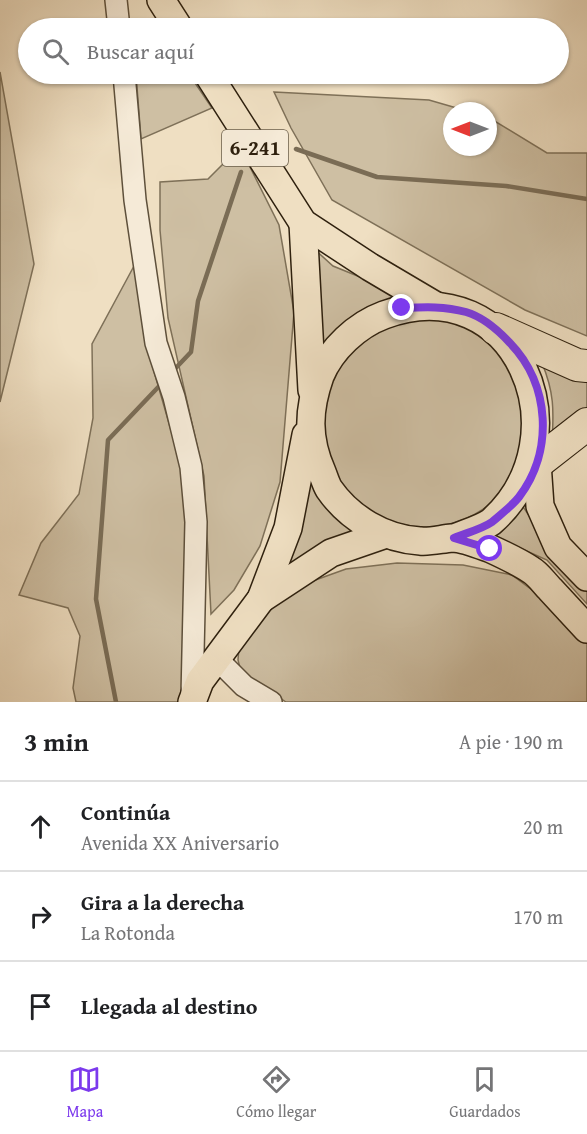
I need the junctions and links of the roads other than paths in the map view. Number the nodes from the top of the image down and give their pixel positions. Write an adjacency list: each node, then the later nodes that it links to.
1 (116, 0): 3 (street)
2 (161, 0): 4 (main road)
3 (118, 18)
4 (173, 18)
5 (125, 84): 20 (street)
6 (214, 84): 7 (main road, 6-241)
7 (303, 223): 8 (main road, 6-241); 11 (main road, 6-241)
8 (436, 306): 9 (main road, 6-241); 11 (main road, 6-241)
9 (496, 328): 10 (highway); 13 (main road, 6-241)
10 (587, 366)
11 (311, 407): 14 (main road, 6-241); 17 (main road)
12 (587, 424): 13 (highway)
13 (537, 464): 15 (main road, 6-241); 16 (main road, 6-241)
14 (386, 534): 15 (main road, 6-241); 17 (main road)
15 (454, 538): 18 (main road, 6-241)
16 (587, 577)
17 (261, 599): 19 (main road)
18 (587, 629)
19 (216, 658): 20 (main road); 21 (street)
20 (192, 701)
21 (271, 702)

